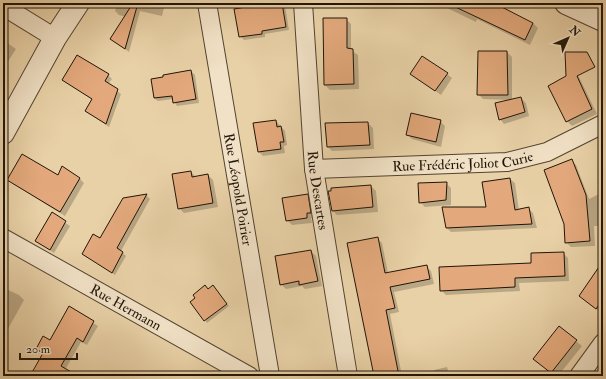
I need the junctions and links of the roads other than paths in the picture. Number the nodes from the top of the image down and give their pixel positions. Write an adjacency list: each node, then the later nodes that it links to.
1 (78, 3): 7 (street)
2 (207, 3): 14 (street, Rue Léopold Poirier)
3 (303, 3): 10 (street, Rue Descartes)
4 (566, 3): 6 (street)
5 (3, 6): 7 (street)
6 (603, 20)
7 (55, 38): 9 (street)
8 (603, 124): 10 (street, Rue Frédéric Joliot Curie)
9 (3, 133)
10 (314, 169): 15 (street, Rue Descartes)
11 (3, 238): 13 (street, Rue Hermann)
12 (603, 343): 16 (street)
13 (249, 376)
14 (270, 376)
15 (348, 376)
16 (579, 376)

